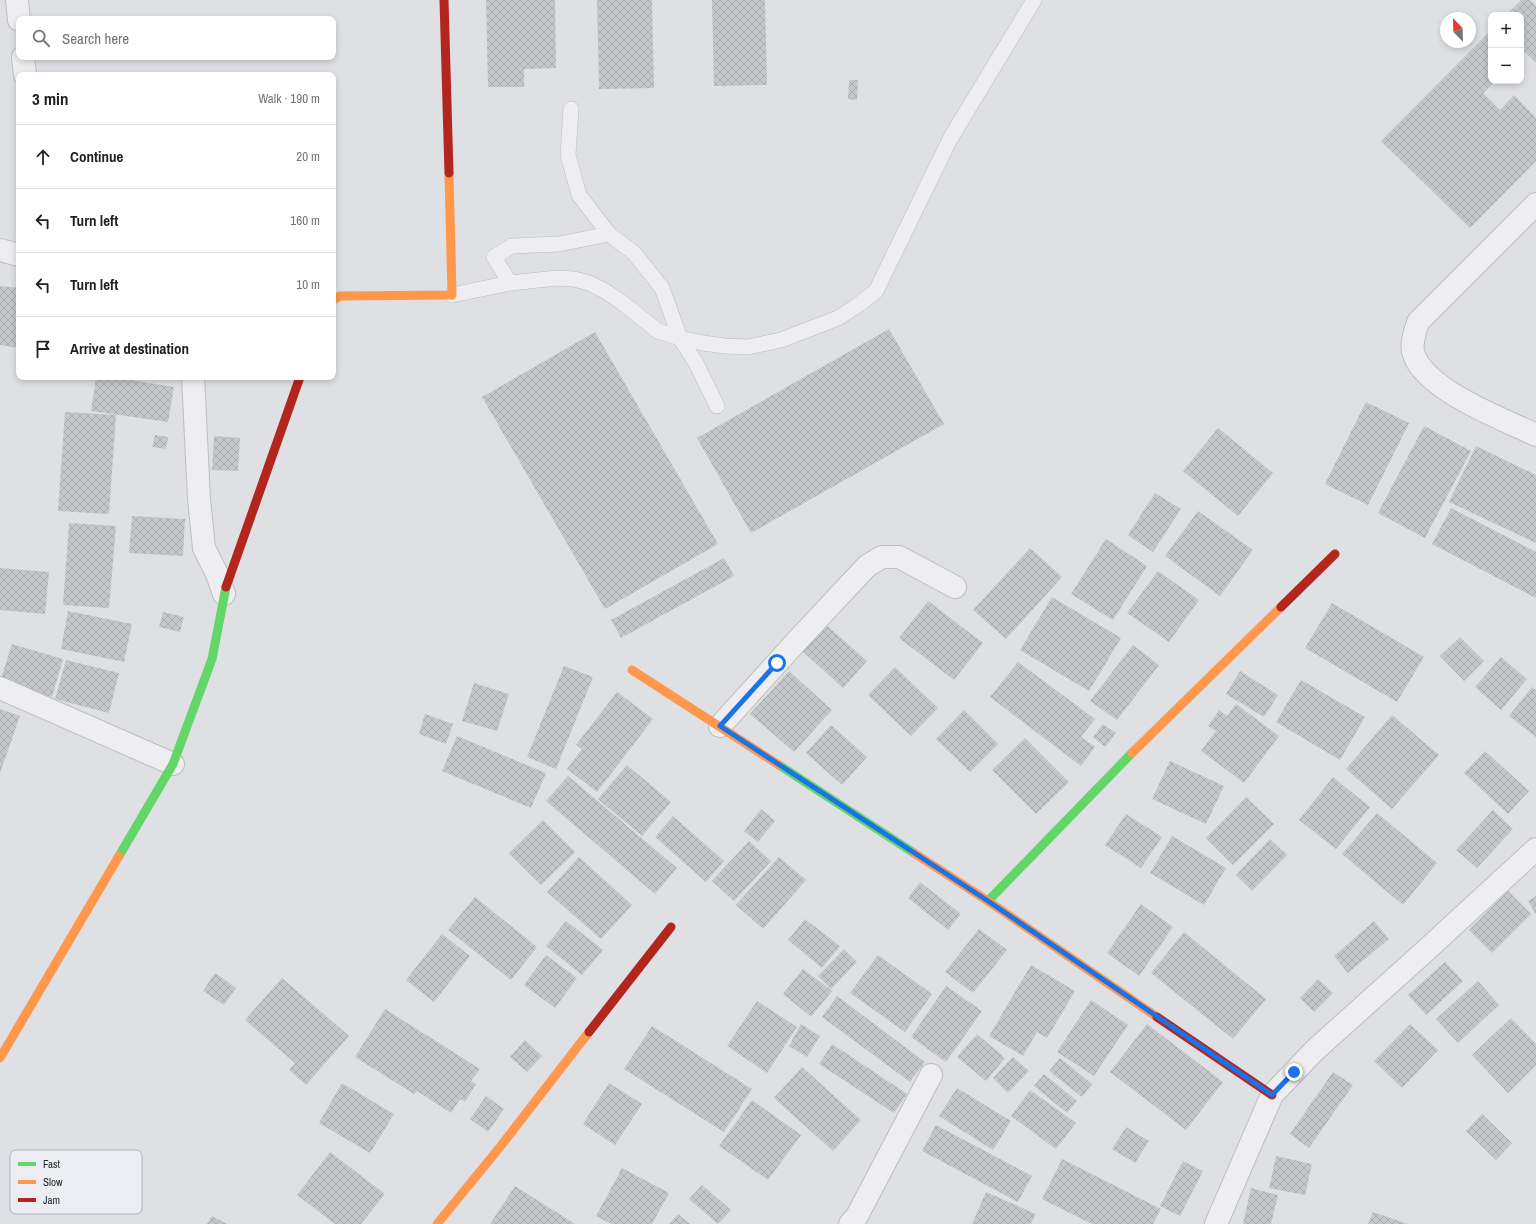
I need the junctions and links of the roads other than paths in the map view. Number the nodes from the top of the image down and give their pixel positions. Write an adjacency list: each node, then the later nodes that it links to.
1 (17, 0): 4 (street)
2 (444, 0): 13 (street)
3 (1034, 0): 15 (lane)
4 (19, 16)
5 (24, 60): 6 (street)
6 (26, 72)
7 (571, 109): 9 (lane)
8 (1536, 204): 19 (street)
9 (609, 234): 12 (lane); 15 (lane)
10 (0, 250): 11 (street)
11 (16, 254)
12 (510, 283): 13 (lane); 15 (lane)
13 (452, 295): 14 (street)
14 (336, 298)
15 (680, 338): 18 (lane)
16 (193, 380): 22 (street)
17 (299, 380): 22 (street)
18 (717, 406)
19 (1536, 435)
20 (1335, 554): 28 (street)
21 (956, 587): 25 (street)
22 (224, 594): 26 (street)
23 (632, 670): 25 (street)
24 (0, 688): 26 (street)
25 (720, 726): 28 (street)
26 (173, 764): 30 (street)
27 (1536, 848): 32 (street)
28 (988, 901): 32 (street)
29 (671, 927): 33 (street)
30 (0, 1058)
31 (931, 1075): 34 (street)
32 (1272, 1095): 35 (street)
33 (437, 1224)
34 (850, 1224)
35 (1216, 1224)

